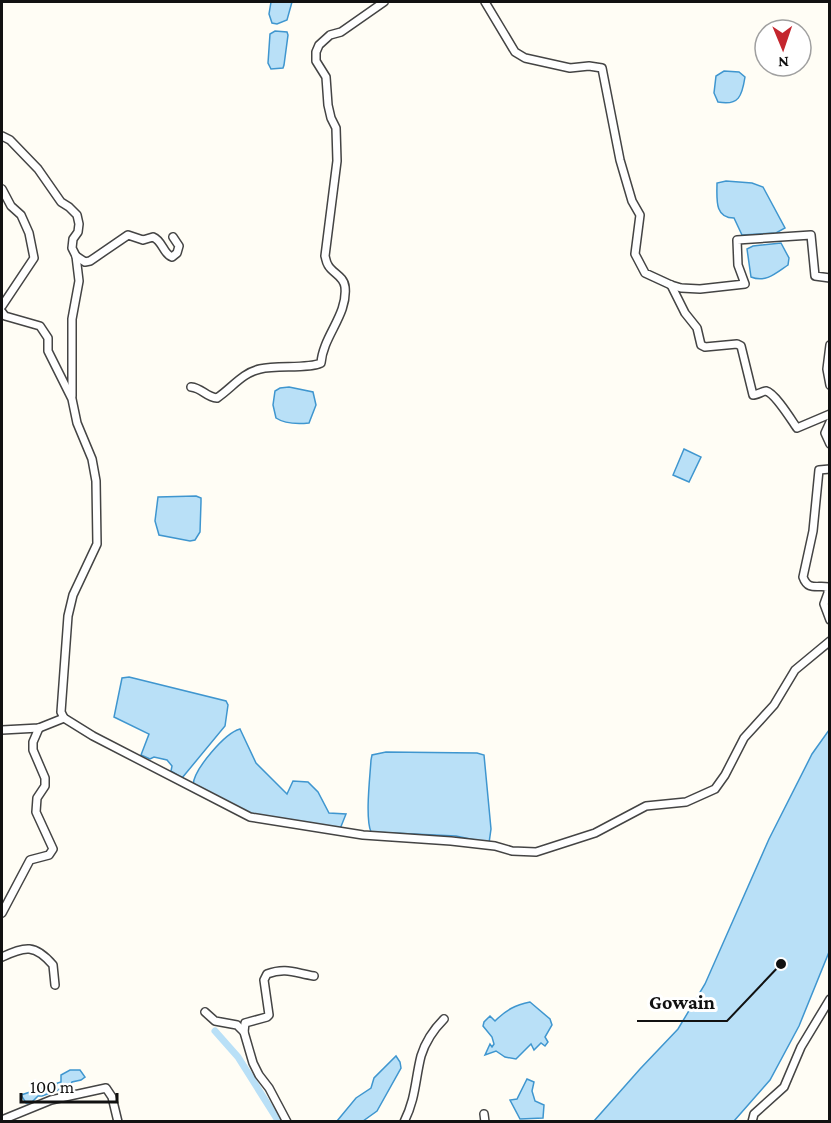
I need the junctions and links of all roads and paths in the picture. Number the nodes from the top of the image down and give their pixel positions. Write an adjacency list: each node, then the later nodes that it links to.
1 (384, 2): 13 (street)
2 (485, 2): 8 (street)
3 (2, 136): 6 (street)
4 (2, 189): 9 (street)
5 (173, 237): 6 (street)
6 (76, 256): 14 (street)
7 (830, 278): 8 (street)
8 (671, 285): 15 (street)
9 (2, 306)
10 (2, 312): 14 (street)
11 (830, 345): 12 (street)
12 (830, 386)
13 (191, 387)
14 (72, 399): 21 (street)
15 (830, 414)
16 (830, 422): 17 (street)
17 (830, 444)
18 (830, 469): 19 (street)
19 (830, 620)
20 (830, 641): 21 (street)
21 (64, 718): 22 (street)
22 (39, 728): 23 (street); 24 (street)
23 (2, 730)
24 (2, 914)
25 (2, 957): 27 (street)
26 (314, 976): 31 (street)
27 (55, 985)
28 (830, 999): 36 (street)
29 (205, 1012): 31 (street)
30 (444, 1019): 35 (street)
31 (244, 1032): 34 (street)
32 (2, 1120): 33 (street)
33 (118, 1122)
34 (287, 1122)
35 (404, 1122)
36 (752, 1122)

